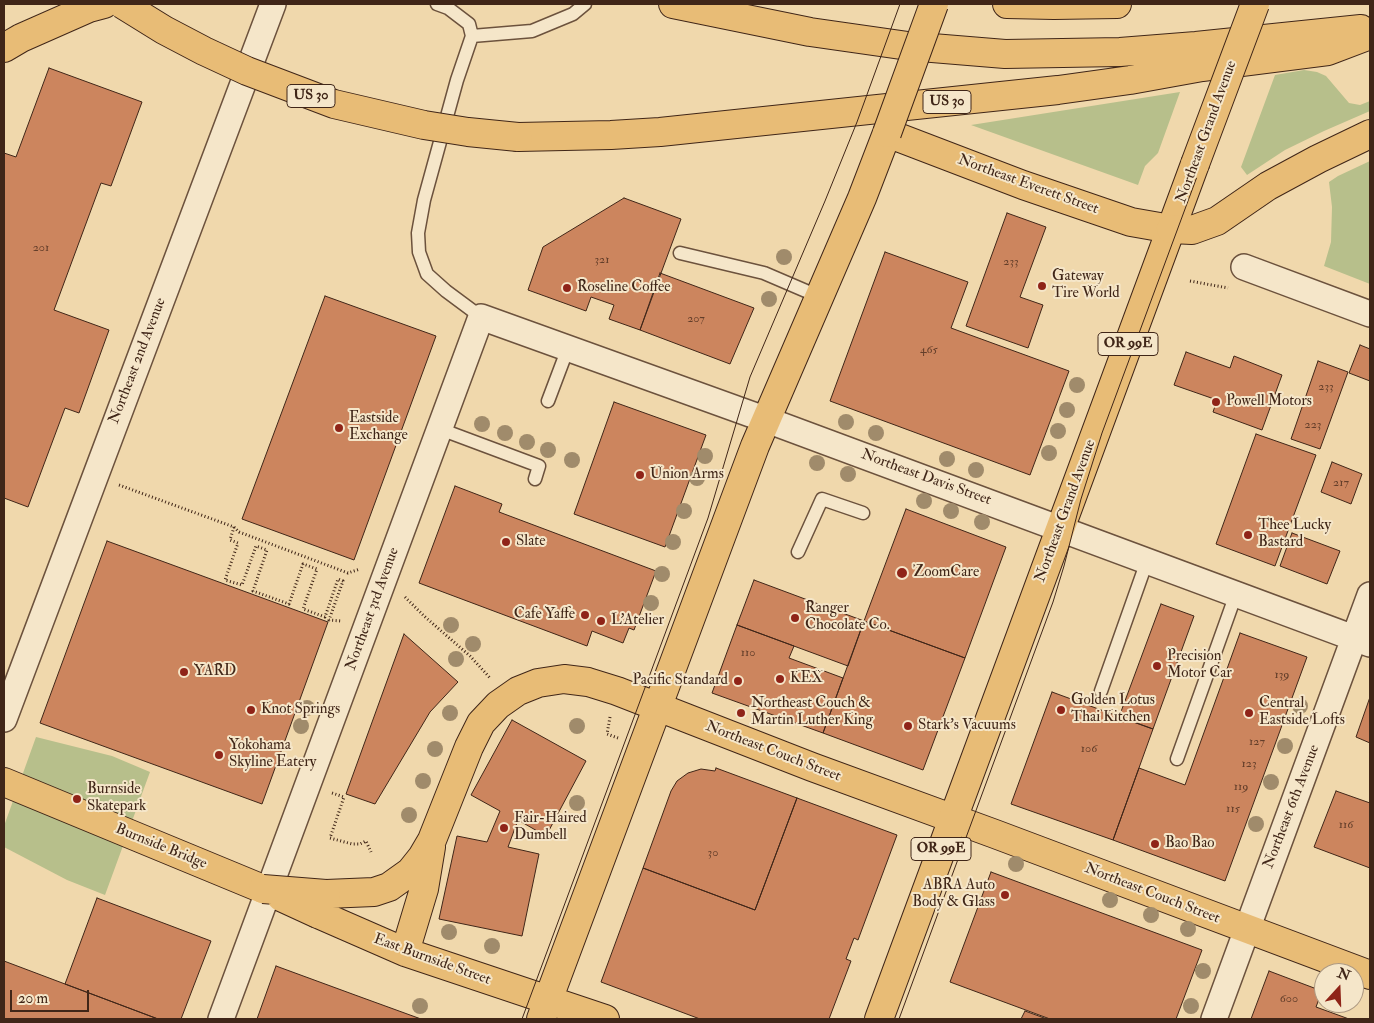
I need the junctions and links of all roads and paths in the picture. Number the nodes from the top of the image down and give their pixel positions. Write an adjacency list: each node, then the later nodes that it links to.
1 (104, 4): 14 (main road)
2 (122, 4): 12 (main road, US 30, bridge)
3 (273, 4): 27 (street, Northeast 2nd Avenue)
4 (437, 4): 13 (lane)
5 (585, 4): 13 (lane)
6 (673, 4): 11 (main road)
7 (934, 4): 15 (main road, bridge)
8 (1007, 4): 9 (main road)
9 (1117, 4)
10 (1255, 4): 17 (main road, Northeast Grand Avenue / OR 99E, bridge)
11 (1370, 29)
12 (1370, 35)
13 (472, 36): 22 (lane)
14 (4, 48)
15 (887, 133): 17 (main road, Northeast Everett Street); 20 (main road)
16 (1370, 134): 17 (main road, Northeast Everett Street)
17 (1171, 229): 31 (main road, Northeast Grand Avenue / OR 99E)
18 (680, 253): 20 (lane)
19 (1244, 267): 21 (street)
20 (820, 297): 25 (main road)
21 (1370, 314)
22 (481, 317): 23 (street, Northeast Davis Street); 26 (street, Northeast 3rd Avenue)
23 (568, 348): 24 (lane); 25 (street, Northeast Davis Street)
24 (548, 401)
25 (767, 420): 31 (street, Northeast Davis Street); 50 (main road)
26 (440, 429): 28 (lane); 43 (street, Northeast 3rd Avenue)
27 (95, 476): 30 (path); 52 (street, Northeast 2nd Avenue)
28 (535, 479)
29 (863, 513): 36 (lane)
30 (234, 527): 32 (path); 34 (path)
31 (1060, 528): 38 (street, Northeast Davis Street); 57 (main road, Northeast Grand Avenue / OR 99E)
32 (258, 540): 33 (path); 34 (path)
33 (269, 544): 35 (path); 37 (path)
34 (256, 546): 35 (path)
35 (267, 550): 40 (path)
36 (798, 552)
37 (306, 557): 39 (path); 40 (path)
38 (1147, 561): 44 (street, Northeast Davis Street); 48 (lane)
39 (320, 563): 41 (path); 42 (path)
40 (303, 564): 41 (path)
41 (317, 569): 46 (path)
42 (348, 573)
43 (386, 576): 49 (path); 60 (street, Northeast 3rd Avenue)
44 (1236, 594): 47 (street, Northeast Davis Street); 54 (lane)
45 (1370, 595): 47 (street, Northeast 6th Avenue)
46 (329, 620)
47 (1362, 641): 62 (street, Northeast 6th Avenue)
48 (1101, 691)
49 (508, 697): 50 (main road, Northeast Couch Street); 58 (main road, Northeast Couch Street)
50 (658, 708): 57 (main road, Northeast Couch Street); 65 (main road)
51 (610, 716): 53 (path)
52 (4, 719)
53 (620, 739)
54 (1176, 760)
55 (4, 782): 60 (main road, Burnside Bridge)
56 (344, 797): 59 (path)
57 (953, 819): 62 (main road, Northeast Couch Street); 68 (main road, Northeast Grand Avenue / OR 99E)
58 (432, 840): 61 (main road, Northeast Couch Street); 63 (main road)
59 (370, 852)
60 (264, 895): 61 (main road, Northeast Couch Street, bridge); 66 (street, Northeast 3rd Avenue)
61 (322, 904): 63 (main road, East Burnside Street)
62 (1247, 929): 64 (main road, Northeast Couch Street); 69 (street, Northeast 6th Avenue)
63 (405, 952): 65 (main road, East Burnside Street)
64 (1370, 975)
65 (545, 1010): 67 (main road, East Burnside Street)
66 (221, 1019)
67 (605, 1019)
68 (879, 1019)
69 (1214, 1019)

